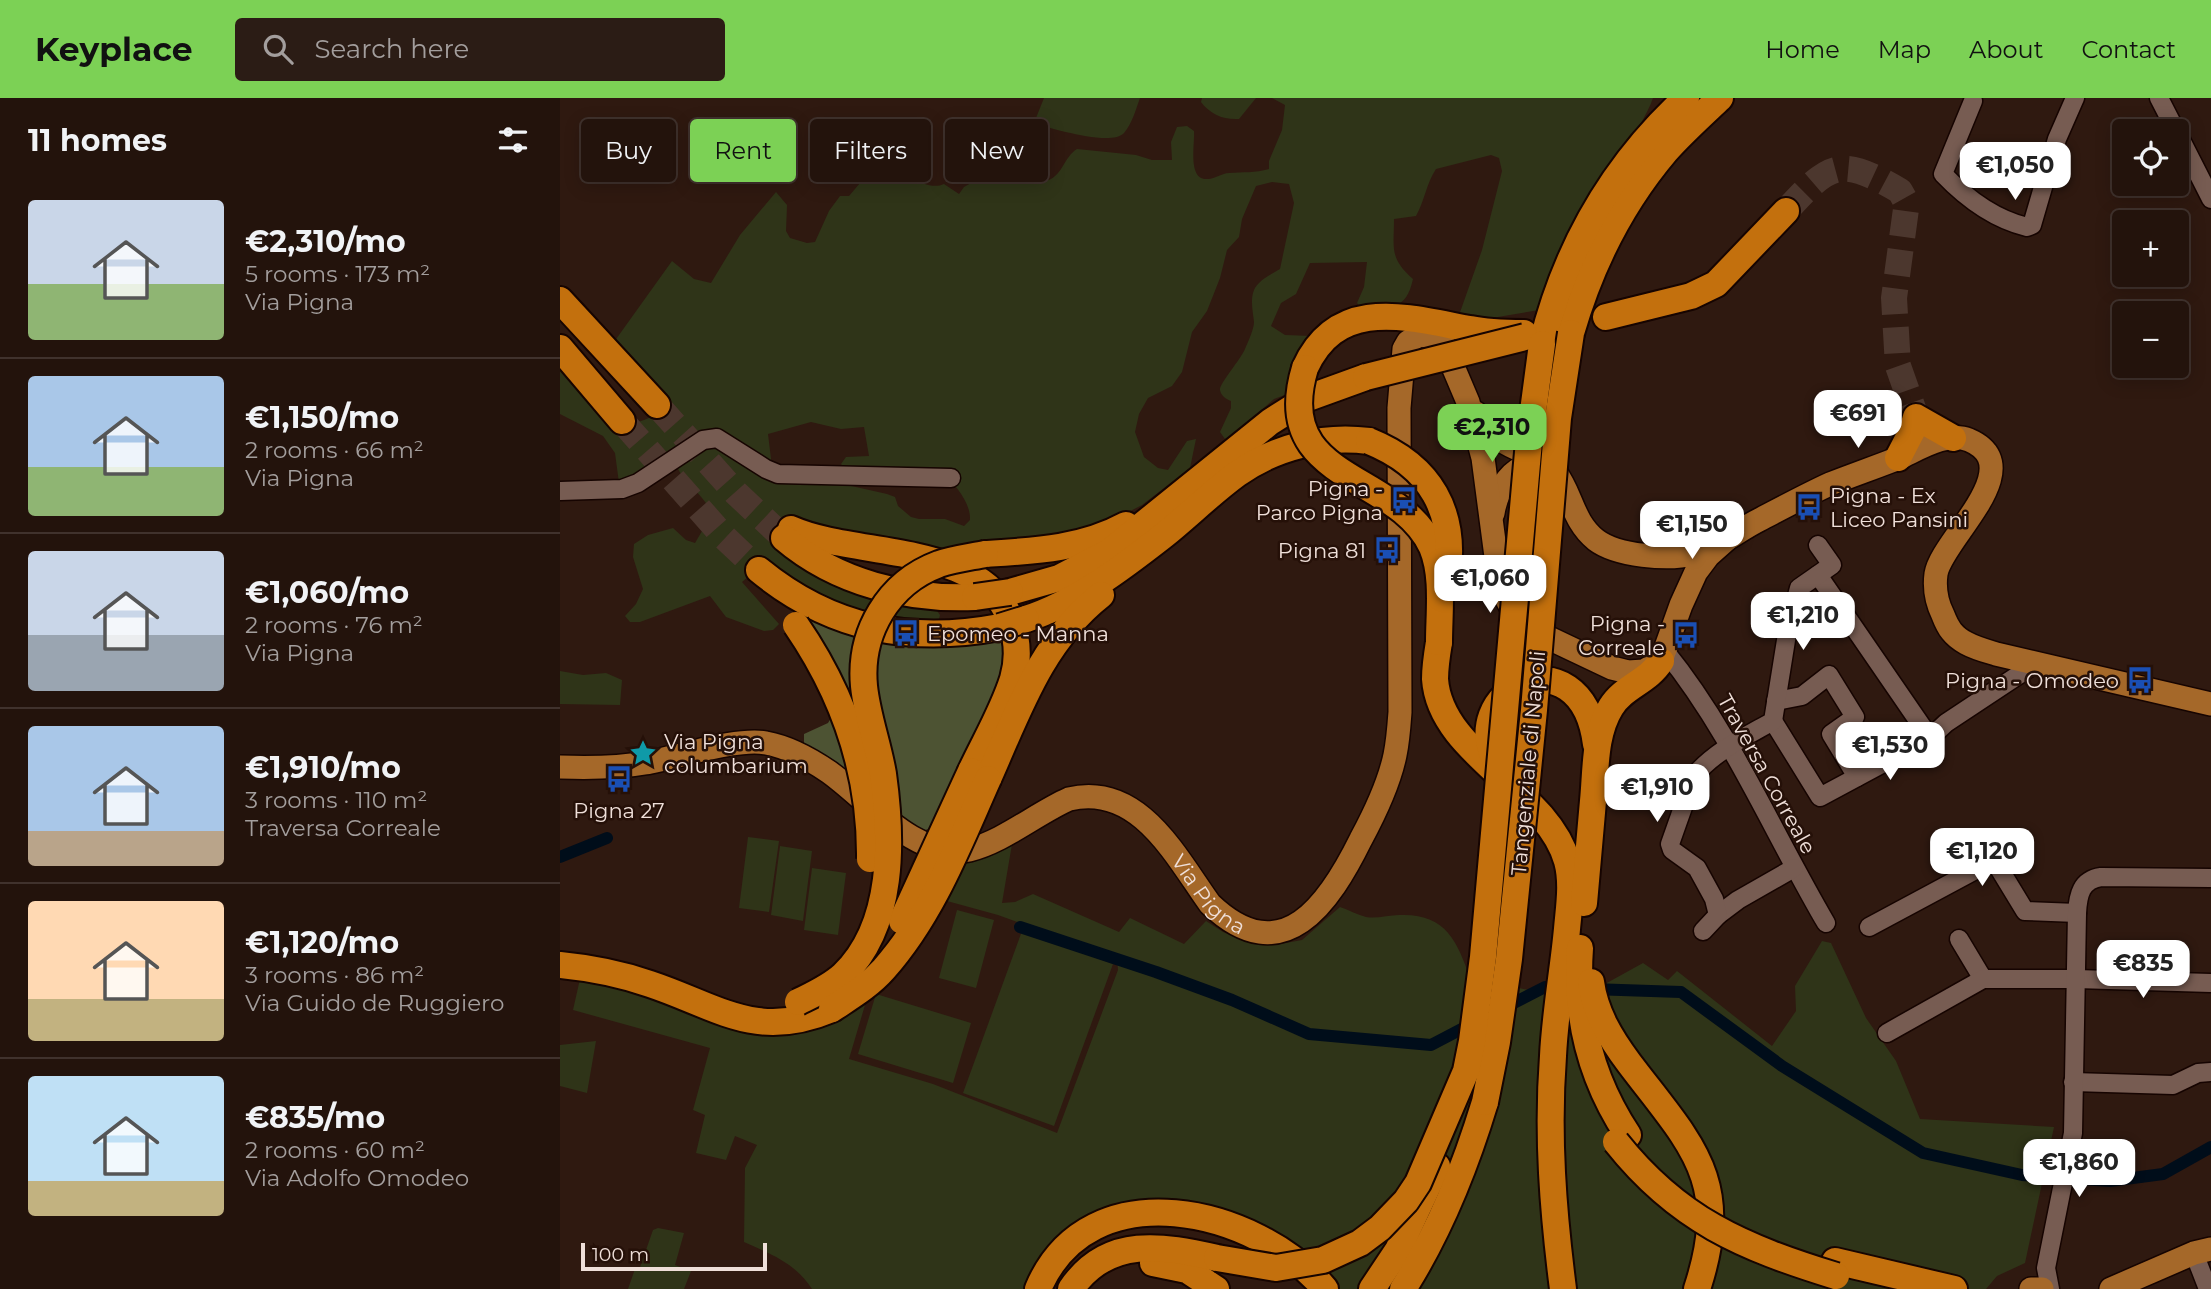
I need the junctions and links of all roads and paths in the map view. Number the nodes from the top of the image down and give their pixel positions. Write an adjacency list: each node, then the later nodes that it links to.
1 (1686, 98): 12 (highway, Tangenziale di Napoli)
2 (2075, 98): 4 (street)
3 (2159, 98): 6 (street)
4 (1973, 102)
5 (1722, 108): 63 (highway, Tangenziale di Napoli, bridge)
6 (2170, 119)
7 (2189, 156): 8 (street)
8 (2211, 199)
9 (1786, 211): 11 (highway)
10 (560, 300): 15 (highway)
11 (1606, 317)
12 (1530, 338): 20 (highway, bridge); 30 (highway, bridge); 60 (highway, Tangenziale di Napoli, bridge)
13 (560, 348): 16 (highway)
14 (1468, 402): 19 (main road, Via Pigna); 24 (main road, Via Pigna); 39 (main road, Via Pigna)
15 (657, 405)
16 (621, 421)
17 (1953, 438): 18 (main road, Via Pigna); 18 (highway); 32 (main road)
18 (1898, 458): 25 (main road, Via Pigna)
19 (1549, 467): 24 (main road, Via Pigna); 27 (main road, Via Pigna)
20 (1218, 477): 23 (highway); 30 (highway, bridge)
21 (951, 478): 22 (street)
22 (560, 491)
23 (1162, 522): 40 (highway); 40 (highway, bridge); 58 (highway, bridge); 58 (highway, bridge)
24 (1493, 529): 31 (main road, Via Pigna)
25 (1726, 540): 27 (main road, Via Pigna); 29 (main road, Via Pigna)
26 (1818, 545): 28 (street)
27 (1645, 554): 29 (main road, Via Pigna)
28 (1818, 575): 33 (street); 36 (street)
29 (1681, 605): 31 (main road, Via Pigna)
30 (1438, 642): 42 (highway, bridge)
31 (1663, 656): 37 (street, Traversa Correale); 38 (highway)
32 (2035, 664): 34 (main road); 36 (street)
33 (1776, 701): 35 (street); 41 (street)
34 (2211, 704)
35 (1773, 721): 37 (street); 41 (street)
36 (1930, 738): 41 (street)
37 (1729, 746): 43 (street, Traversa Correale); 46 (street)
38 (1597, 752): 42 (highway, bridge); 48 (highway)
39 (560, 767)
40 (980, 775): 57 (highway, bridge)
41 (1857, 778)
42 (1513, 788): 52 (highway)
43 (1794, 867): 46 (street); 47 (street, Traversa Correale)
44 (2211, 878): 45 (street)
45 (2077, 913): 49 (street); 55 (street)
46 (1718, 915): 50 (street)
47 (1826, 923)
48 (1582, 925): 75 (highway); 77 (highway)
49 (1869, 927)
50 (1703, 930)
51 (1959, 939): 54 (street)
52 (1564, 958): 74 (highway); 76 (highway, bridge)
53 (560, 965): 57 (highway)
54 (1983, 979): 55 (street); 59 (street)
55 (2076, 979): 56 (street); 62 (street)
56 (2211, 982)
57 (678, 994): 58 (highway)
58 (798, 1002)
59 (1888, 1033)
60 (1466, 1071): 67 (highway, bridge); 71 (highway, Tangenziale di Napoli, bridge)
61 (2211, 1072): 62 (street)
62 (2073, 1082): 64 (street)
63 (1485, 1102): 72 (highway, Tangenziale di Napoli); 73 (highway)
64 (2072, 1116): 78 (street); 80 (street)
65 (2202, 1251): 81 (main road); 82 (street)
66 (1038, 1289): 70 (highway)
67 (1072, 1289)
68 (1092, 1289): 69 (highway)
69 (1216, 1289)
70 (1325, 1289)
71 (1373, 1289)
72 (1403, 1289)
73 (1420, 1289)
74 (1563, 1289)
75 (1696, 1289)
76 (1890, 1289)
77 (1954, 1289)
78 (2028, 1289): 79 (main road)
79 (2042, 1289)
80 (2050, 1289)
81 (2111, 1289)
82 (2208, 1289)

